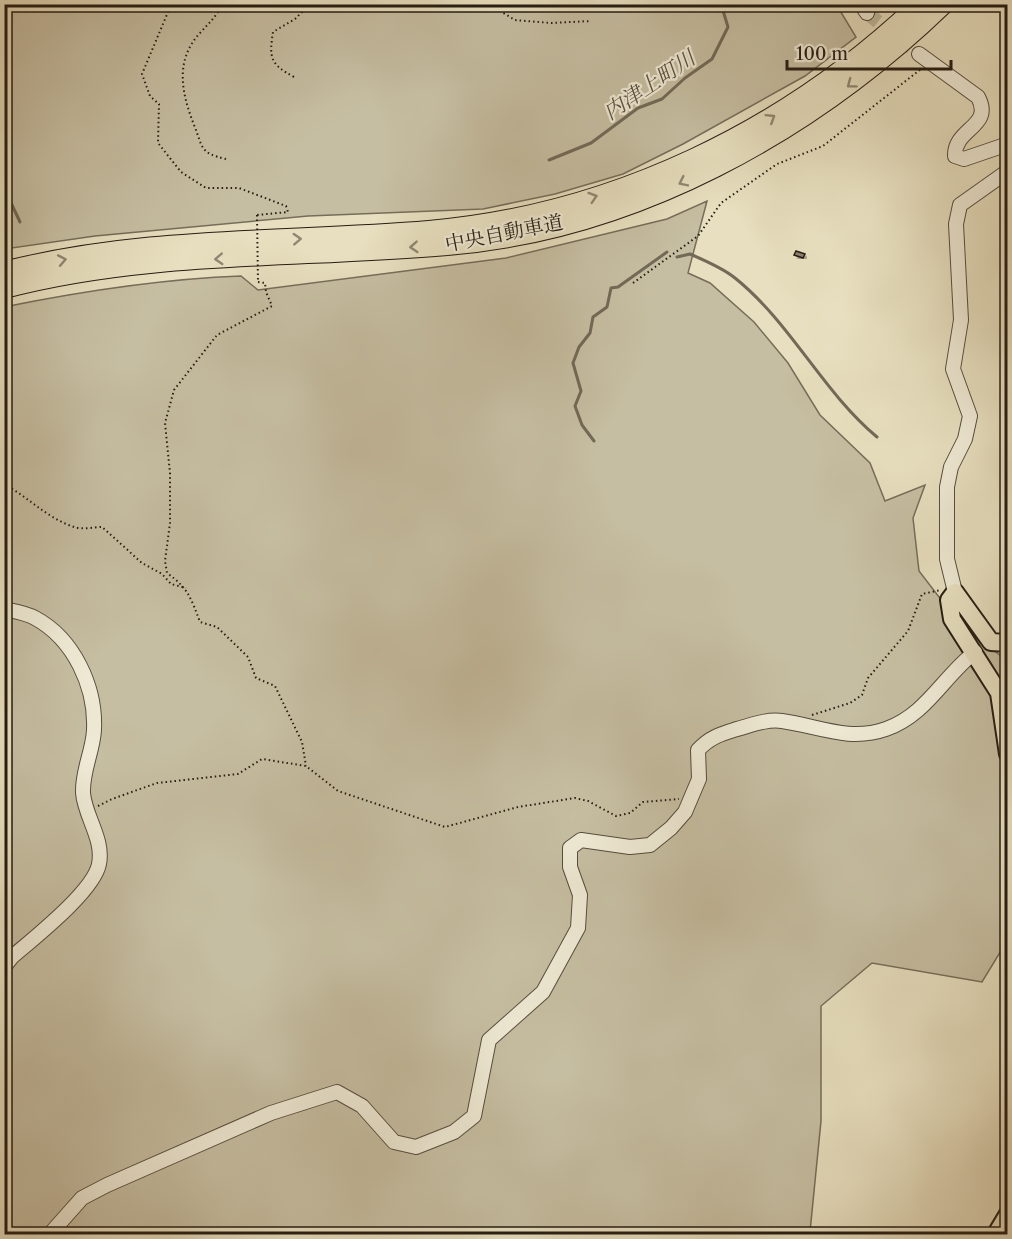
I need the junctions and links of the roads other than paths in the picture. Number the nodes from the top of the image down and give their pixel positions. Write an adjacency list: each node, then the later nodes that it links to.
1 (920, 4): 6 (highway, 中央自動車道, one-way to 1)
2 (943, 4): 7 (highway, 中央自動車道, one-way to 7)
3 (924, 58): 4 (street)
4 (1008, 144)
5 (1008, 171): 8 (street)
6 (4, 272)
7 (4, 288)
8 (954, 592): 10 (main road); 11 (main road)
9 (4, 609): 13 (street)
10 (1008, 643)
11 (975, 652): 12 (main road); 15 (street)
12 (1008, 754)
13 (4, 967)
14 (1008, 1214): 16 (main road)
15 (50, 1234)
16 (996, 1234)

